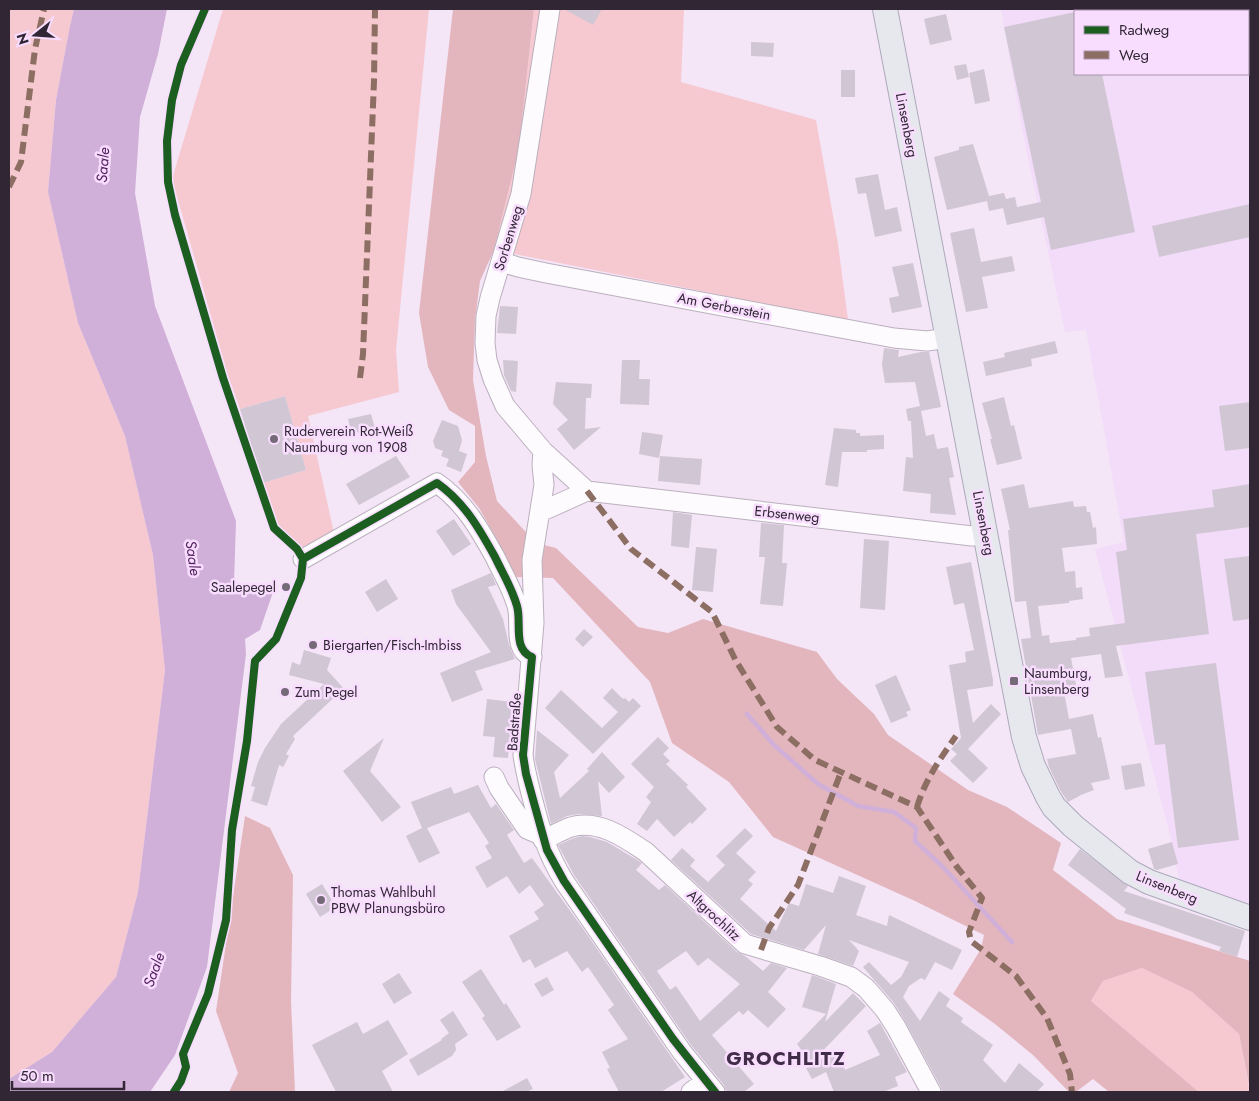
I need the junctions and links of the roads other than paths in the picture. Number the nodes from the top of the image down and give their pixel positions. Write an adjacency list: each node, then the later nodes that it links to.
1 (550, 9): 3 (street, Sorbenweg)
2 (885, 9): 4 (main road, Linsenberg)
3 (502, 262): 4 (street, Am Gerberstein); 5 (street, Sorbenweg)
4 (948, 338): 8 (main road, Linsenberg)
5 (542, 451): 6 (street, Sorbenweg); 7 (street)
6 (587, 491): 7 (street); 8 (street, Erbsenweg)
7 (541, 508): 10 (street)
8 (986, 534): 13 (main road, Linsenberg)
9 (303, 559): 10 (street)
10 (532, 658): 12 (street, Badstraße)
11 (494, 777): 12 (street)
12 (542, 838): 14 (street, Badstraße); 15 (street, Altgrochlitz)
13 (1250, 918)
14 (704, 1088)
15 (931, 1092)

